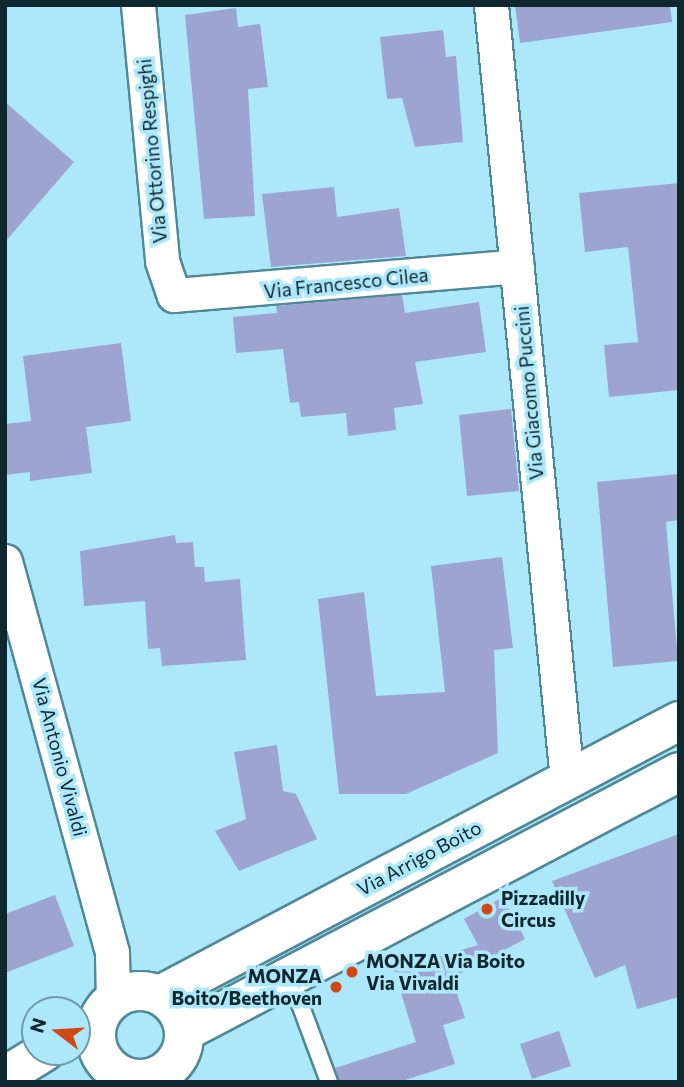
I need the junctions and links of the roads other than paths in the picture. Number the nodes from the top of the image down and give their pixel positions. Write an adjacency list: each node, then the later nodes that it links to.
1 (138, 5): 4 (street, Via Ottorino Respighi)
2 (491, 5): 3 (street, Via Giacomo Puccini)
3 (517, 266): 4 (street, Via Francesco Cilea); 8 (street, Via Giacomo Puccini)
4 (174, 295)
5 (5, 561): 10 (street, Via Antonio Vivaldi)
6 (679, 721): 8 (street, Via Arrigo Boito)
7 (679, 772): 9 (street)
8 (567, 780): 10 (street, Via Arrigo Boito)
9 (290, 977): 11 (street); 16 (lane)
10 (118, 1006): 11 (street); 13 (street)
11 (184, 1032): 15 (street)
12 (21, 1066): 14 (street)
13 (100, 1074): 15 (street)
14 (5, 1076)
15 (154, 1080)
16 (328, 1082)

